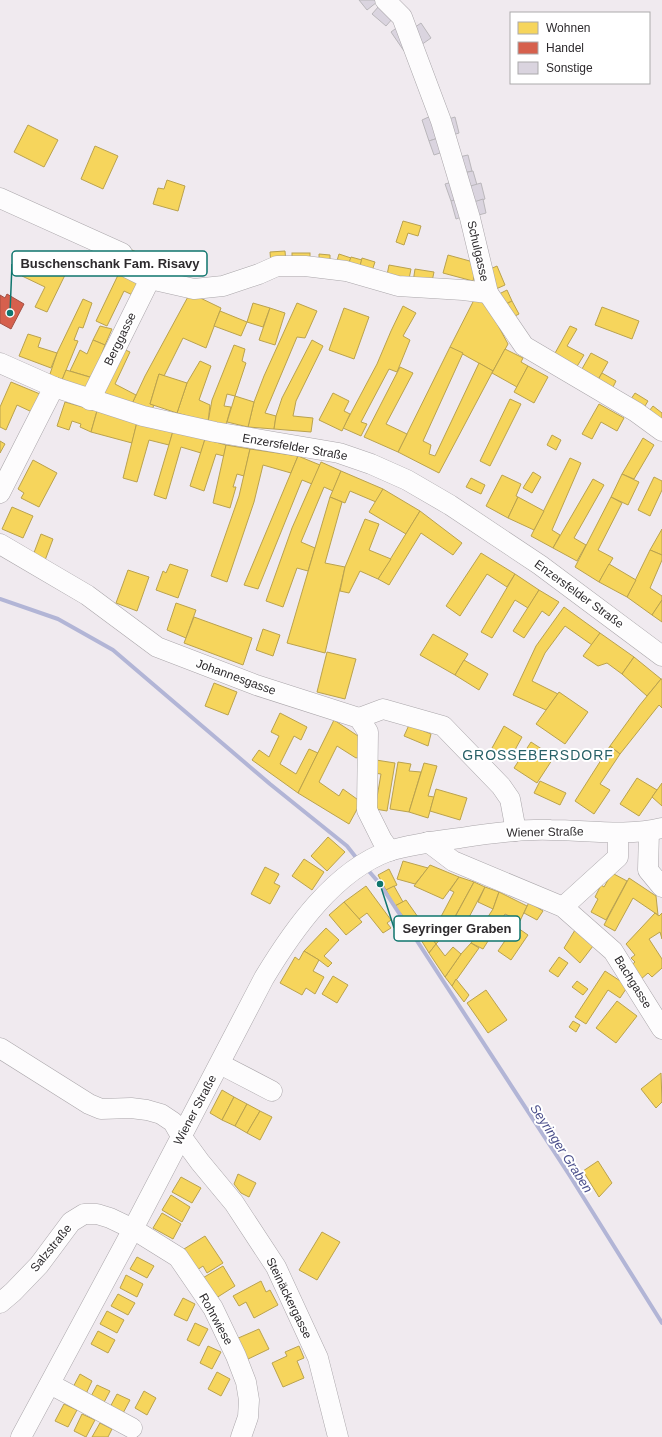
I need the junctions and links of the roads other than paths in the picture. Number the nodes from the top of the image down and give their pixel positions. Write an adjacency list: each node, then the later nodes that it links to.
1 (385, 0): 4 (street, Schulgasse)
2 (0, 198): 3 (street)
3 (150, 279): 4 (street); 7 (street, Berggasse)
4 (488, 293): 8 (street, Schulgasse)
5 (0, 364): 6 (street, Enzersfelder Straße)
6 (54, 387): 7 (street, Enzersfelder Straße); 9 (street)
7 (90, 400): 11 (street, Enzersfelder Straße)
8 (662, 432)
9 (0, 492)
10 (0, 544): 12 (street, Johannesgasse)
11 (662, 656)
12 (359, 718): 14 (street); 17 (street)
13 (656, 829): 15 (street, Wiener Straße); 19 (street)
14 (516, 831): 15 (street, Wiener Straße); 16 (street, Wiener Straße)
15 (618, 833): 18 (street)
16 (428, 842): 17 (street, Wiener Straße); 21 (street)
17 (385, 853): 24 (street, Wiener Straße)
18 (618, 857): 19 (street); 21 (street)
19 (648, 870): 20 (street)
20 (662, 887)
21 (563, 907): 22 (street, Bachgasse)
22 (662, 1029)
23 (0, 1048): 26 (street, Steinäckergasse)
24 (220, 1064): 25 (street); 26 (street, Wiener Straße)
25 (272, 1091)
26 (181, 1136): 27 (street, Wiener Straße); 33 (street, Steinäckergasse)
27 (133, 1229): 28 (street, Salzstraße); 29 (street, Wiener Straße); 32 (street, Rohrwiese)
28 (0, 1303)
29 (50, 1384): 30 (street); 31 (street, Wiener Straße)
30 (132, 1428)
31 (21, 1437)
32 (241, 1437)
33 (338, 1437)

